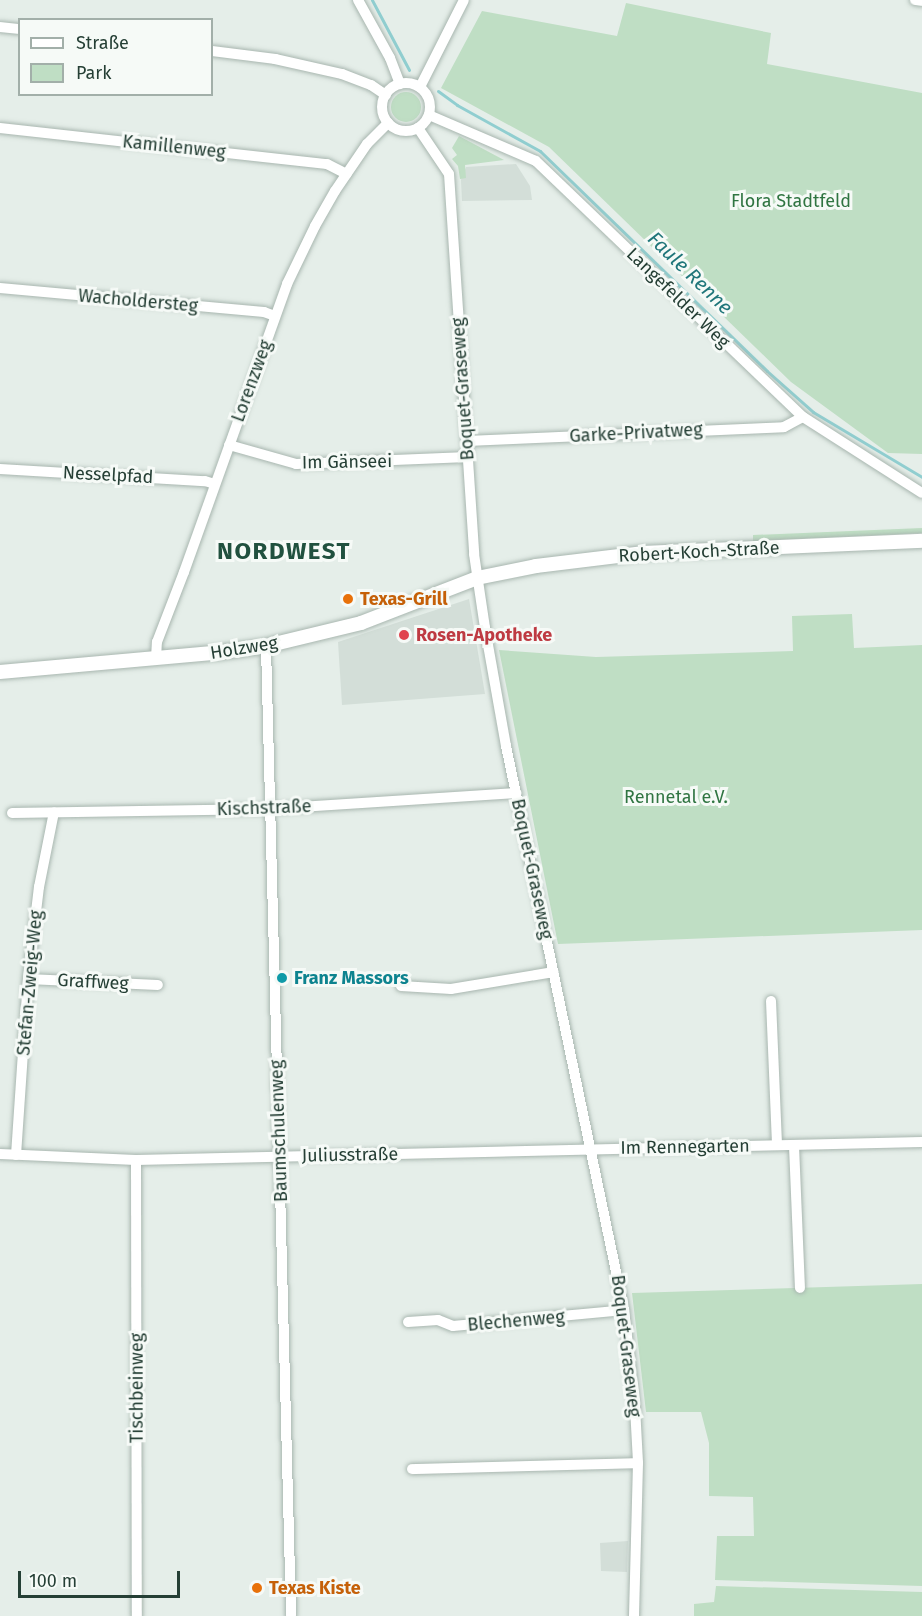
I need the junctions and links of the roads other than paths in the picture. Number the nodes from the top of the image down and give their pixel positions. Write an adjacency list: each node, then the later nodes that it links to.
1 (358, 0): 8 (street)
2 (464, 0): 9 (street)
3 (915, 0): 4 (street)
4 (922, 1)
5 (0, 27): 6 (street)
6 (18, 29)
7 (213, 51): 10 (street)
8 (400, 84): 9 (street); 10 (street)
9 (420, 87): 11 (street)
10 (386, 95): 12 (street)
11 (429, 115): 14 (street); 18 (street, Langefelder Weg)
12 (388, 123): 14 (street); 15 (street, Lorenzweg)
13 (0, 128): 15 (street, Kamillenweg)
14 (418, 128): 19 (street, Boquet-Graseweg)
15 (347, 174): 17 (street, Lorenzweg)
16 (0, 288): 17 (street, Wacholdersteg)
17 (275, 316): 20 (street, Lorenzweg)
18 (802, 417): 19 (street, Garke-Privatweg); 24 (street, Langefelder Weg)
19 (467, 441): 21 (street, Boquet-Graseweg)
20 (229, 445): 21 (street, Im Gänseei); 23 (street, Lorenzweg)
21 (468, 457): 26 (street, Boquet-Graseweg)
22 (0, 469): 23 (street, Nesselpfad)
23 (215, 484): 28 (street, Lorenzweg)
24 (922, 493)
25 (922, 541): 26 (street, Robert-Koch-Straße)
26 (477, 578): 27 (street, Holzweg); 30 (street, Boquet-Graseweg)
27 (266, 646): 28 (street, Holzweg); 31 (street, Baumschulenweg)
28 (156, 659): 29 (street, Holzweg)
29 (0, 672)
30 (516, 794): 31 (street, Kischstraße); 34 (street, Boquet-Graseweg)
31 (269, 809): 32 (street, Kischstraße); 45 (street, Baumschulenweg)
32 (54, 812): 33 (street, Kischstraße); 35 (street, Stefan-Zweig-Weg)
33 (12, 813)
34 (554, 972): 37 (street); 42 (street, Boquet-Graseweg)
35 (28, 979): 36 (street, Graffweg); 44 (street, Stefan-Zweig-Weg)
36 (158, 985)
37 (401, 986)
38 (771, 1001): 40 (street)
39 (922, 1142): 41 (street, Im Rennegarten)
40 (777, 1144): 41 (street, Im Rennegarten); 42 (street, Im Rennegarten)
41 (794, 1146): 47 (street)
42 (592, 1149): 45 (street, Juliusstraße); 48 (street, Boquet-Graseweg)
43 (0, 1154): 44 (street, Juliusstraße)
44 (16, 1155): 46 (street, Juliusstraße)
45 (280, 1156): 46 (street, Juliusstraße); 53 (street, Baumschulenweg)
46 (136, 1160): 52 (street, Tischbeinweg)
47 (800, 1288)
48 (624, 1310): 49 (street, Blechenweg); 50 (street, Boquet-Graseweg)
49 (408, 1322)
50 (638, 1463): 51 (street); 54 (street, Boquet-Graseweg)
51 (412, 1469)
52 (137, 1616)
53 (291, 1616)
54 (634, 1616)

